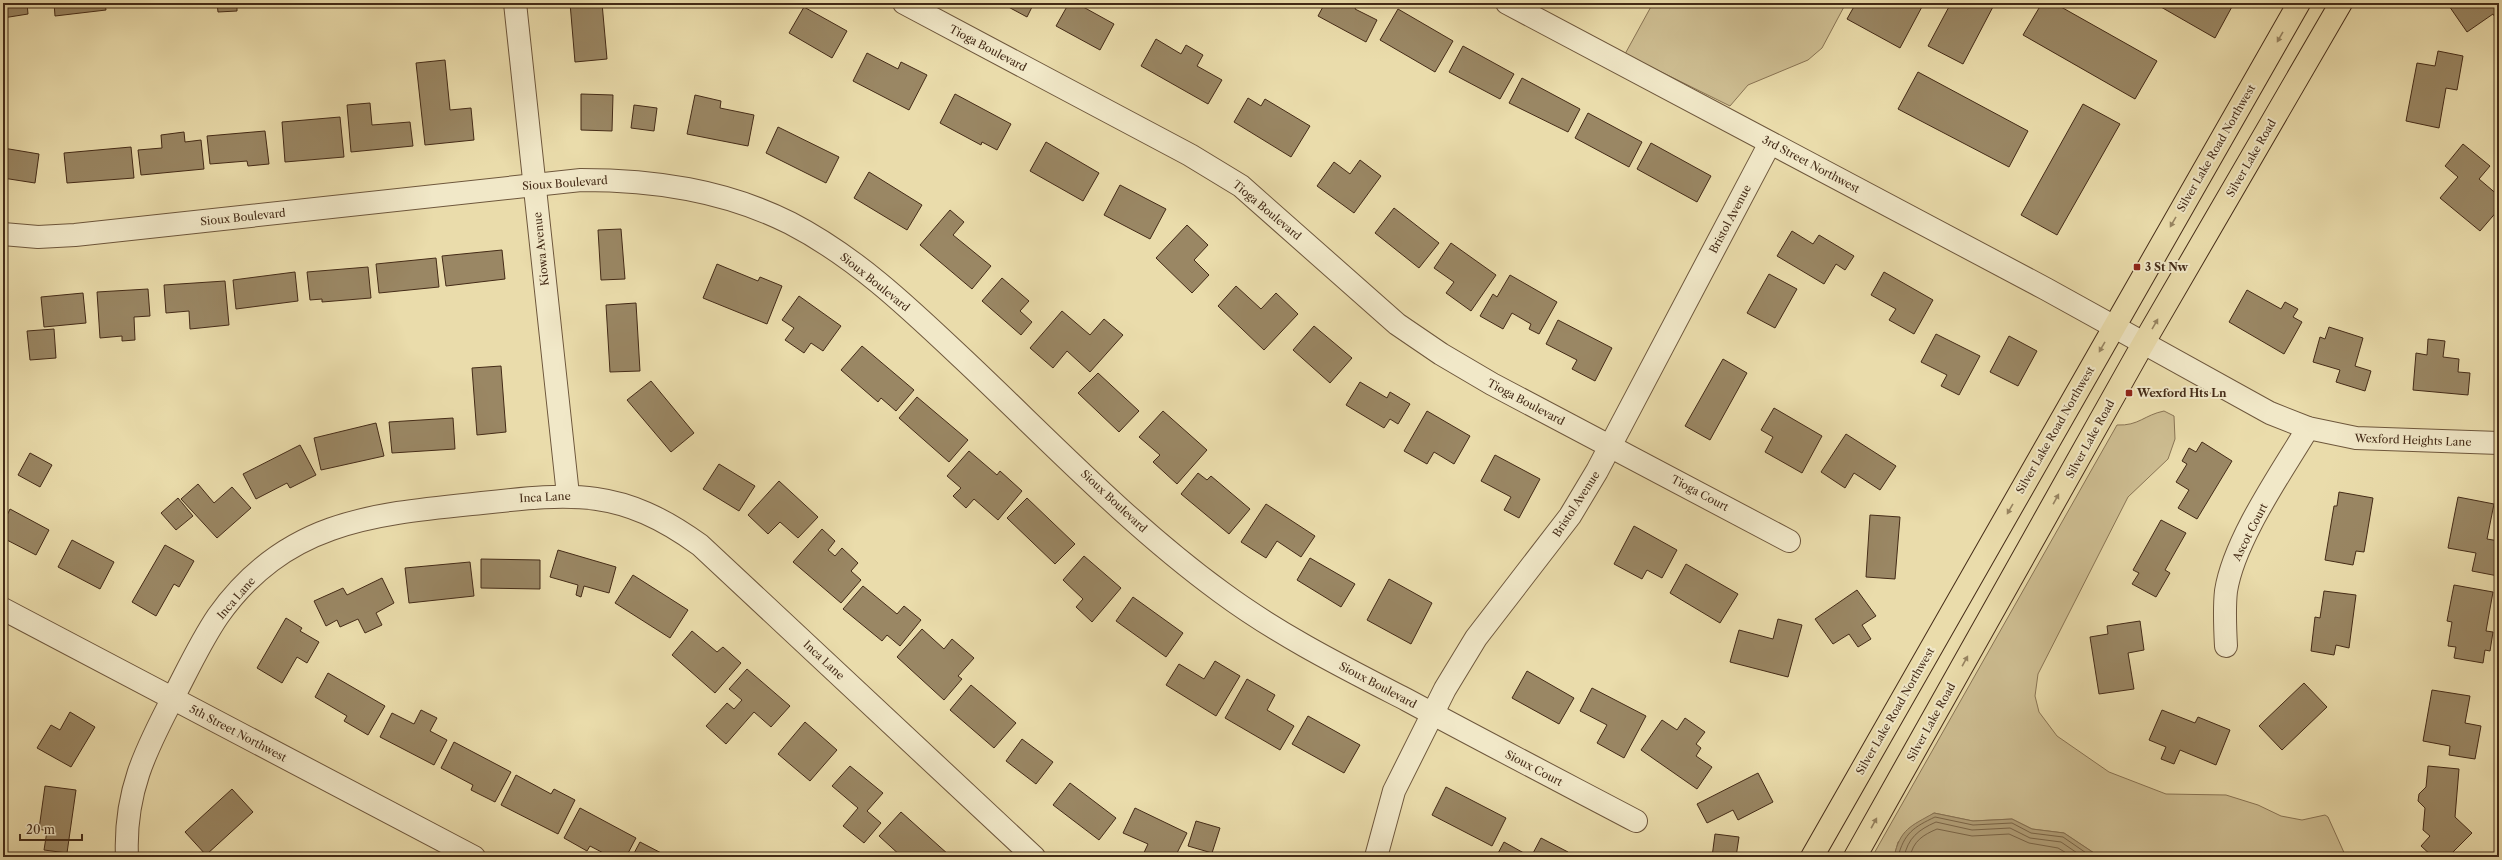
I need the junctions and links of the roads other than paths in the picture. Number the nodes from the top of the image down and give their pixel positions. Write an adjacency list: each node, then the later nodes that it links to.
1 (515, 3): 7 (street, Kiowa Avenue)
2 (904, 3): 13 (street, Tioga Boulevard)
3 (1507, 3): 6 (street, 3rd Street Northwest)
4 (2299, 3): 9 (main road, Silver Lake Road Northwest, one-way to 9)
5 (2341, 3): 10 (main road, Silver Lake Road, one-way to 5)
6 (1770, 143): 9 (street, 3rd Street Northwest); 13 (street, Bristol Avenue)
7 (534, 185): 8 (street, Sioux Boulevard); 14 (street, Kiowa Avenue); 19 (street, Sioux Boulevard)
8 (3, 234)
9 (2114, 326): 10 (street, Wexford Heights Lane); 25 (main road, Silver Lake Road Northwest, one-way to 25)
10 (2143, 344): 11 (street, Wexford Heights Lane); 26 (main road, Silver Lake Road, one-way to 10)
11 (2308, 428): 12 (street, Wexford Heights Lane); 17 (street, Ascot Court)
12 (2499, 443)
13 (1610, 446): 15 (street, Tioga Court); 19 (street, Bristol Avenue)
14 (568, 495): 18 (street, Inca Lane); 23 (street, Inca Lane)
15 (1789, 540)
16 (3, 609): 18 (street, 5th Street Northwest)
17 (2226, 646)
18 (173, 698): 21 (street, Inca Lane); 22 (street, 5th Street Northwest)
19 (1432, 714): 20 (street, Sioux Court); 24 (street, Bristol Avenue)
20 (1636, 821)
21 (127, 857)
22 (474, 857)
23 (1034, 857)
24 (1376, 857)
25 (1812, 857)
26 (1855, 857)

